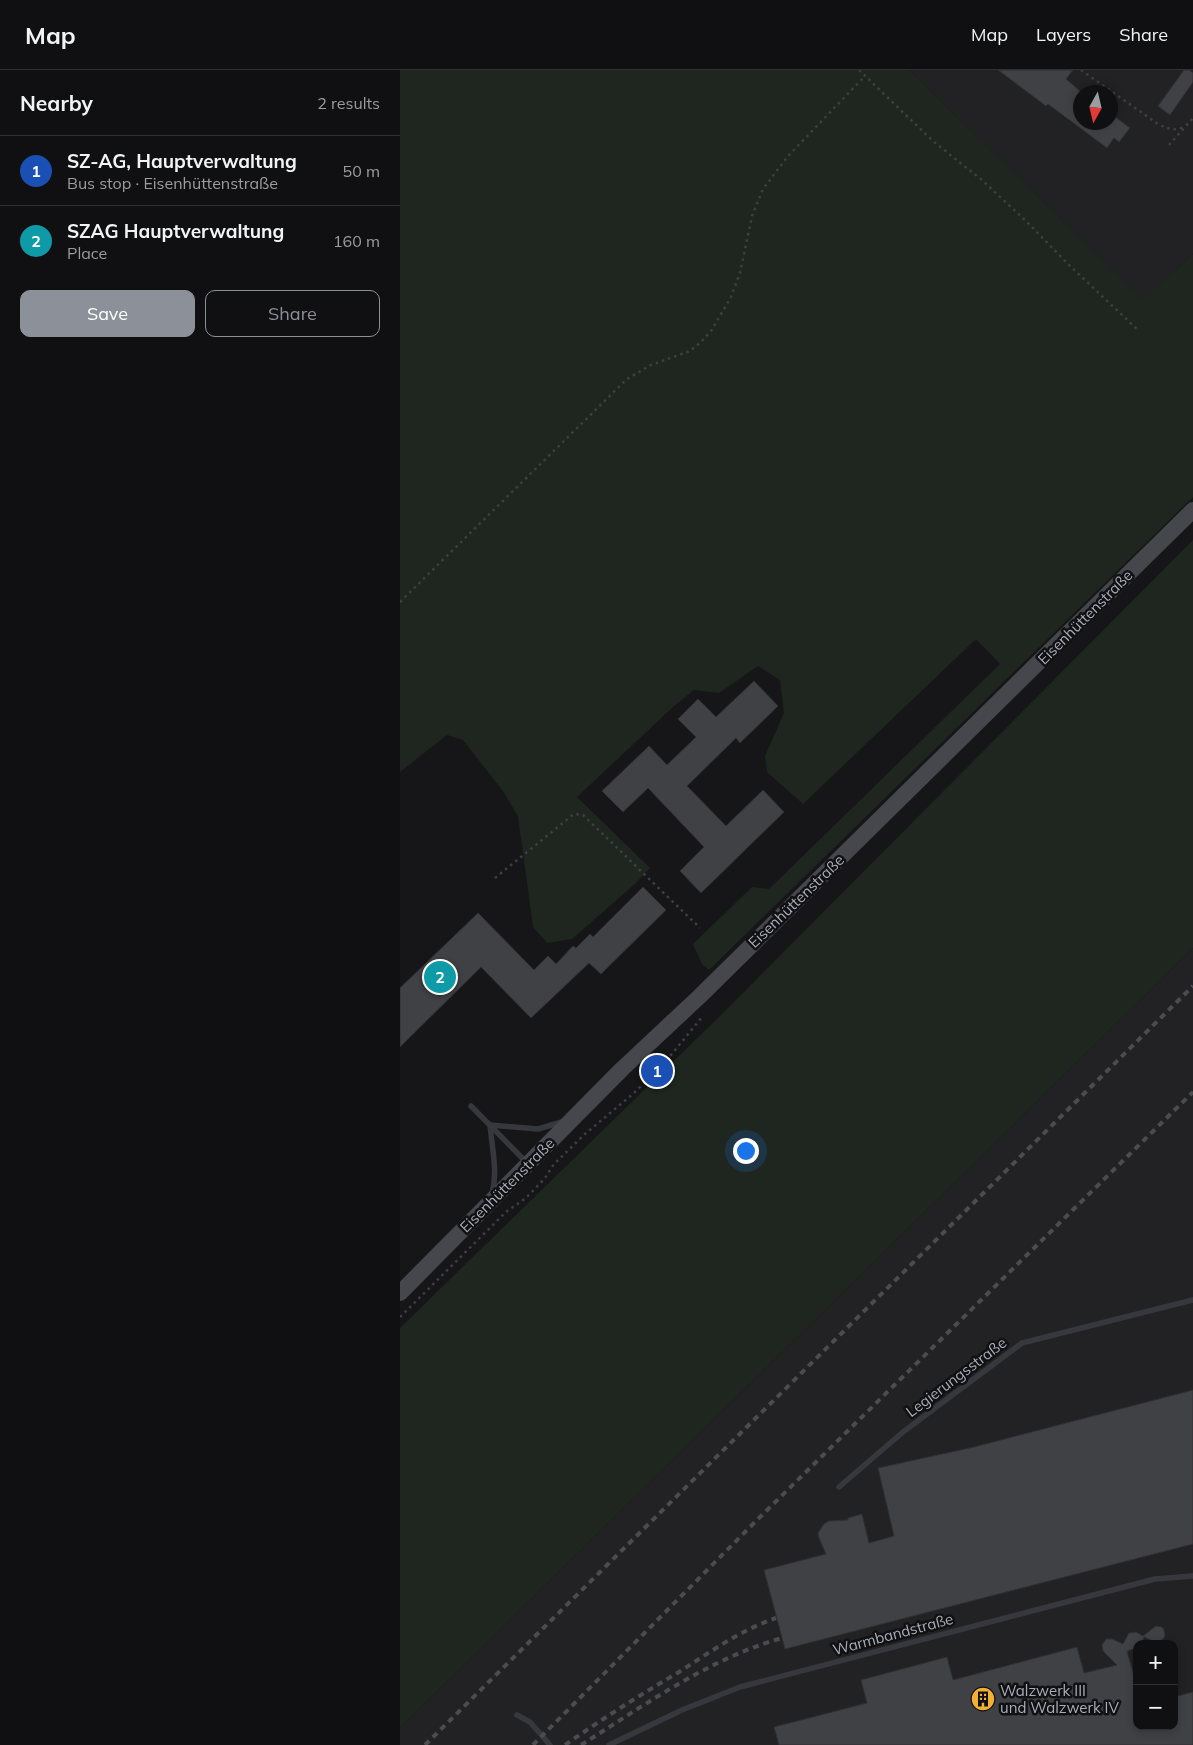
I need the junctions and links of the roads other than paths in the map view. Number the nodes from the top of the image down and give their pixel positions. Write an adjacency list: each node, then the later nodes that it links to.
1 (1193, 510): 3 (street, Eisenhüttenstraße)
2 (471, 1106): 4 (lane)
3 (574, 1118): 4 (lane); 5 (street, Eisenhüttenstraße)
4 (490, 1125): 5 (lane); 6 (lane)
5 (528, 1164): 6 (street, Eisenhüttenstraße)
6 (490, 1202): 7 (street, Eisenhüttenstraße)
7 (400, 1293)
8 (1193, 1300): 9 (lane, Legierungsstraße)
9 (839, 1486)
10 (1193, 1576): 13 (lane, Warmbandstraße)
11 (517, 1715): 12 (lane)
12 (550, 1745)
13 (609, 1745)

